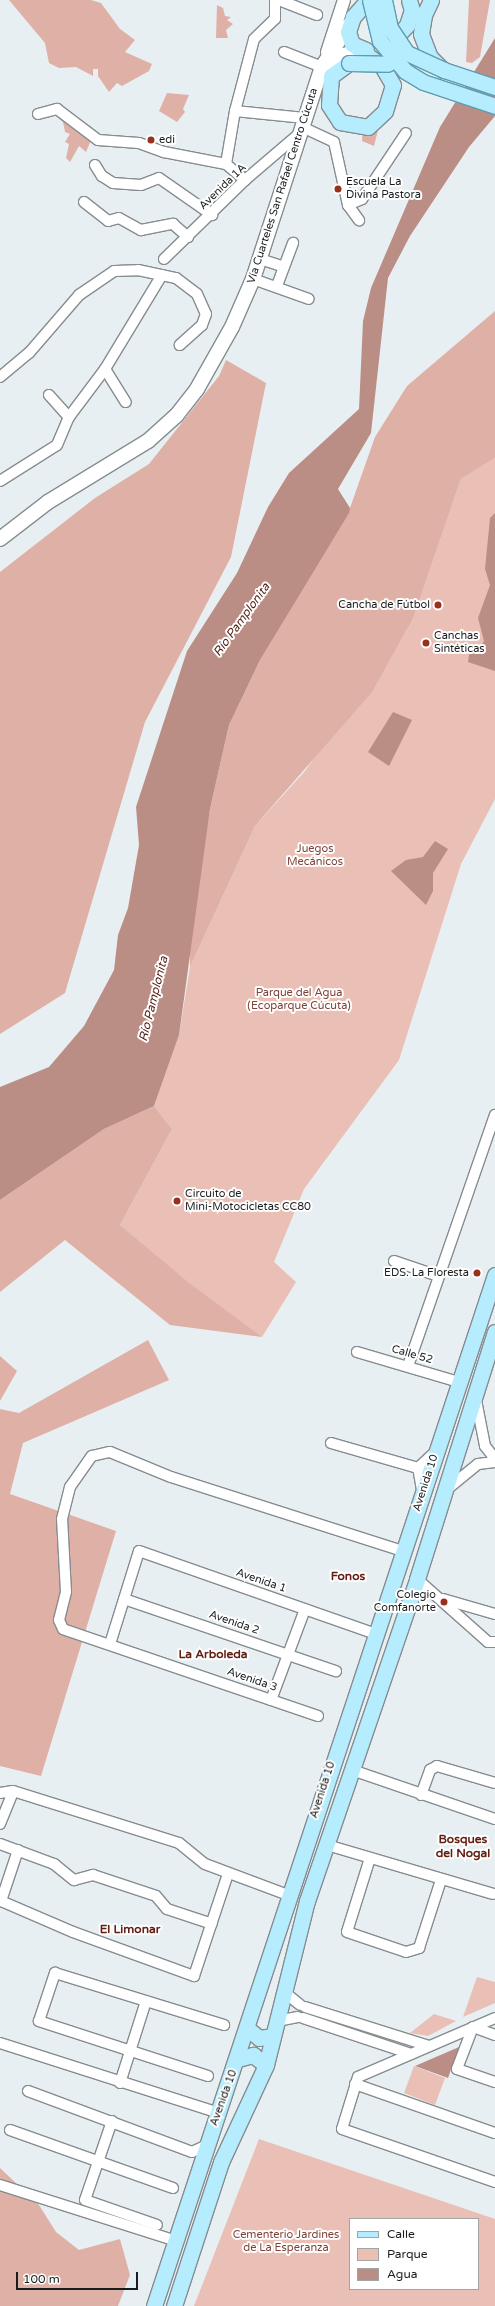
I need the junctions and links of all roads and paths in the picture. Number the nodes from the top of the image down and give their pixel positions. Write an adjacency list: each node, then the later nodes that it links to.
1 (275, 0): 21 (street, Avenida 1A)
2 (279, 0): 10 (street)
3 (344, 0): 15 (street)
4 (355, 0): 12 (main road)
5 (369, 0): 12 (main road); 17 (main road, bridge)
6 (384, 0): 16 (main road, bridge)
7 (409, 0): 11 (main road)
8 (424, 0): 11 (main road)
9 (432, 0): 16 (main road)
10 (317, 15)
11 (410, 17): 13 (main road)
12 (351, 21): 13 (main road); 15 (main road, Vía Cuarteles San Rafael Centro Cúcuta)
13 (360, 50): 17 (main road, bridge); 18 (main road, Vía Cuarteles San Rafael Centro Cúcuta)
14 (284, 52): 15 (street)
15 (322, 67): 18 (main road, Vía Cuarteles San Rafael Centro Cúcuta)
16 (444, 70): 19 (main road, bridge)
17 (405, 71): 20 (main road, bridge)
18 (318, 82): 23 (main road, Vía Cuarteles San Rafael Centro Cúcuta)
19 (495, 86)
20 (495, 106)
21 (234, 111): 23 (street); 25 (street, Avenida 1A)
22 (38, 114): 25 (street)
23 (302, 126): 27 (street, Avenida 1A); 29 (street); 34 (main road, Vía Cuarteles San Rafael Centro Cúcuta)
24 (406, 133): 29 (street)
25 (226, 164): 27 (street)
26 (95, 165): 30 (street)
27 (245, 180): 30 (street, Avenida 1A)
28 (84, 202): 32 (street)
29 (348, 205): 31 (street)
30 (212, 215): 32 (street, Avenida 1A)
31 (359, 220)
32 (188, 237): 35 (street, Avenida 1A)
33 (293, 243): 36 (street)
34 (260, 258): 36 (street); 38 (main road, Vía Cuarteles San Rafael Centro Cúcuta)
35 (164, 260)
36 (284, 267): 39 (street)
37 (162, 275): 41 (street); 42 (street); 43 (street)
38 (253, 279): 40 (street); 48 (main road, Vía Cuarteles San Rafael Centro Cúcuta)
39 (278, 282)
40 (309, 299)
41 (180, 345)
42 (105, 369): 45 (street); 46 (street)
43 (0, 377)
44 (49, 395): 46 (street)
45 (126, 402)
46 (69, 417): 47 (street)
47 (0, 481)
48 (0, 539)
49 (495, 1116): 50 (street)
50 (492, 1134): 53 (street)
51 (394, 1261): 53 (street)
52 (495, 1275): 57 (main road, Avenida 10)
53 (438, 1276): 56 (street)
54 (495, 1332): 58 (main road, Avenida 10)
55 (357, 1352): 56 (street, Calle 52)
56 (408, 1366): 57 (street, Calle 52)
57 (459, 1382): 60 (main road, Avenida 10)
58 (476, 1394): 61 (main road, Avenida 10); 62 (street)
59 (331, 1443): 64 (street)
60 (438, 1446): 61 (main road); 64 (main road, Avenida 10)
61 (459, 1448): 65 (main road, Avenida 10)
62 (495, 1459)
63 (495, 1462): 66 (street)
64 (425, 1467): 65 (main road); 67 (main road, Avenida 10)
65 (451, 1471): 66 (main road, Avenida 10)
66 (445, 1492): 68 (main road, Avenida 10)
67 (403, 1551): 73 (main road, Avenida 10); 75 (street, Avenida 3)
68 (417, 1579): 69 (street); 80 (main road, Avenida 10)
69 (440, 1598): 72 (street); 74 (street)
70 (124, 1599): 71 (street, Avenida 1); 75 (street); 76 (street, Avenida 2)
71 (306, 1609): 73 (street, Avenida 1); 76 (street)
72 (495, 1614)
73 (376, 1634): 94 (main road, Avenida 10)
74 (495, 1642)
75 (110, 1644): 78 (street, Avenida 3)
76 (288, 1654): 77 (street, Avenida 2); 78 (street)
77 (336, 1671)
78 (272, 1700): 79 (street, Avenida 3)
79 (318, 1716)
80 (352, 1770): 84 (street); 88 (main road, Avenida 10)
81 (495, 1783): 84 (street)
82 (14, 1791): 83 (street); 86 (street); 91 (street)
83 (0, 1792)
84 (421, 1794): 85 (street)
85 (495, 1819)
86 (0, 1824)
87 (0, 1844): 89 (street)
88 (327, 1845): 90 (street); 96 (main road, Avenida 10)
89 (18, 1850): 95 (street); 95 (street)
90 (370, 1858): 92 (street); 92 (street)
91 (228, 1874): 94 (street); 95 (street)
92 (441, 1880): 93 (street)
93 (493, 1894)
94 (288, 1895): 102 (main road, Avenida 10)
95 (212, 1924)
96 (283, 1991): 99 (main road, Avenida 10); 106 (street)
97 (146, 2001): 100 (street); 107 (street); 107 (street)
98 (495, 2018): 101 (street)
99 (277, 2021): 104 (main road, Avenida 10); 108 (street)
100 (224, 2025)
101 (472, 2027): 103 (street); 106 (street); 112 (street)
102 (248, 2030): 104 (main road); 109 (main road, Avenida 10)
103 (495, 2035)
104 (273, 2036): 110 (main road, Avenida 10)
105 (0, 2044): 113 (street)
106 (429, 2046): 108 (street)
107 (131, 2052): 111 (street); 113 (street)
108 (411, 2054): 114 (street)
109 (238, 2059): 110 (main road); 116 (main road, Avenida 10)
110 (266, 2065): 130 (main road, Avenida 10)
111 (208, 2076)
112 (495, 2082)
113 (120, 2083): 116 (street)
114 (355, 2084): 119 (street); 124 (street)
115 (28, 2090): 117 (street)
116 (219, 2113): 120 (main road, Avenida 10)
117 (112, 2121): 121 (street); 122 (street)
118 (10, 2130): 122 (street)
119 (495, 2133)
120 (207, 2145): 121 (street); 123 (main road, Avenida 10)
121 (192, 2152): 123 (street)
122 (97, 2162): 126 (street); 127 (street)
123 (198, 2173): 128 (main road, Avenida 10)
124 (495, 2182)
125 (0, 2185): 128 (street)
126 (173, 2188)
127 (157, 2225)
128 (177, 2240): 129 (main road, Avenida 10)
129 (154, 2306)
130 (174, 2306)

